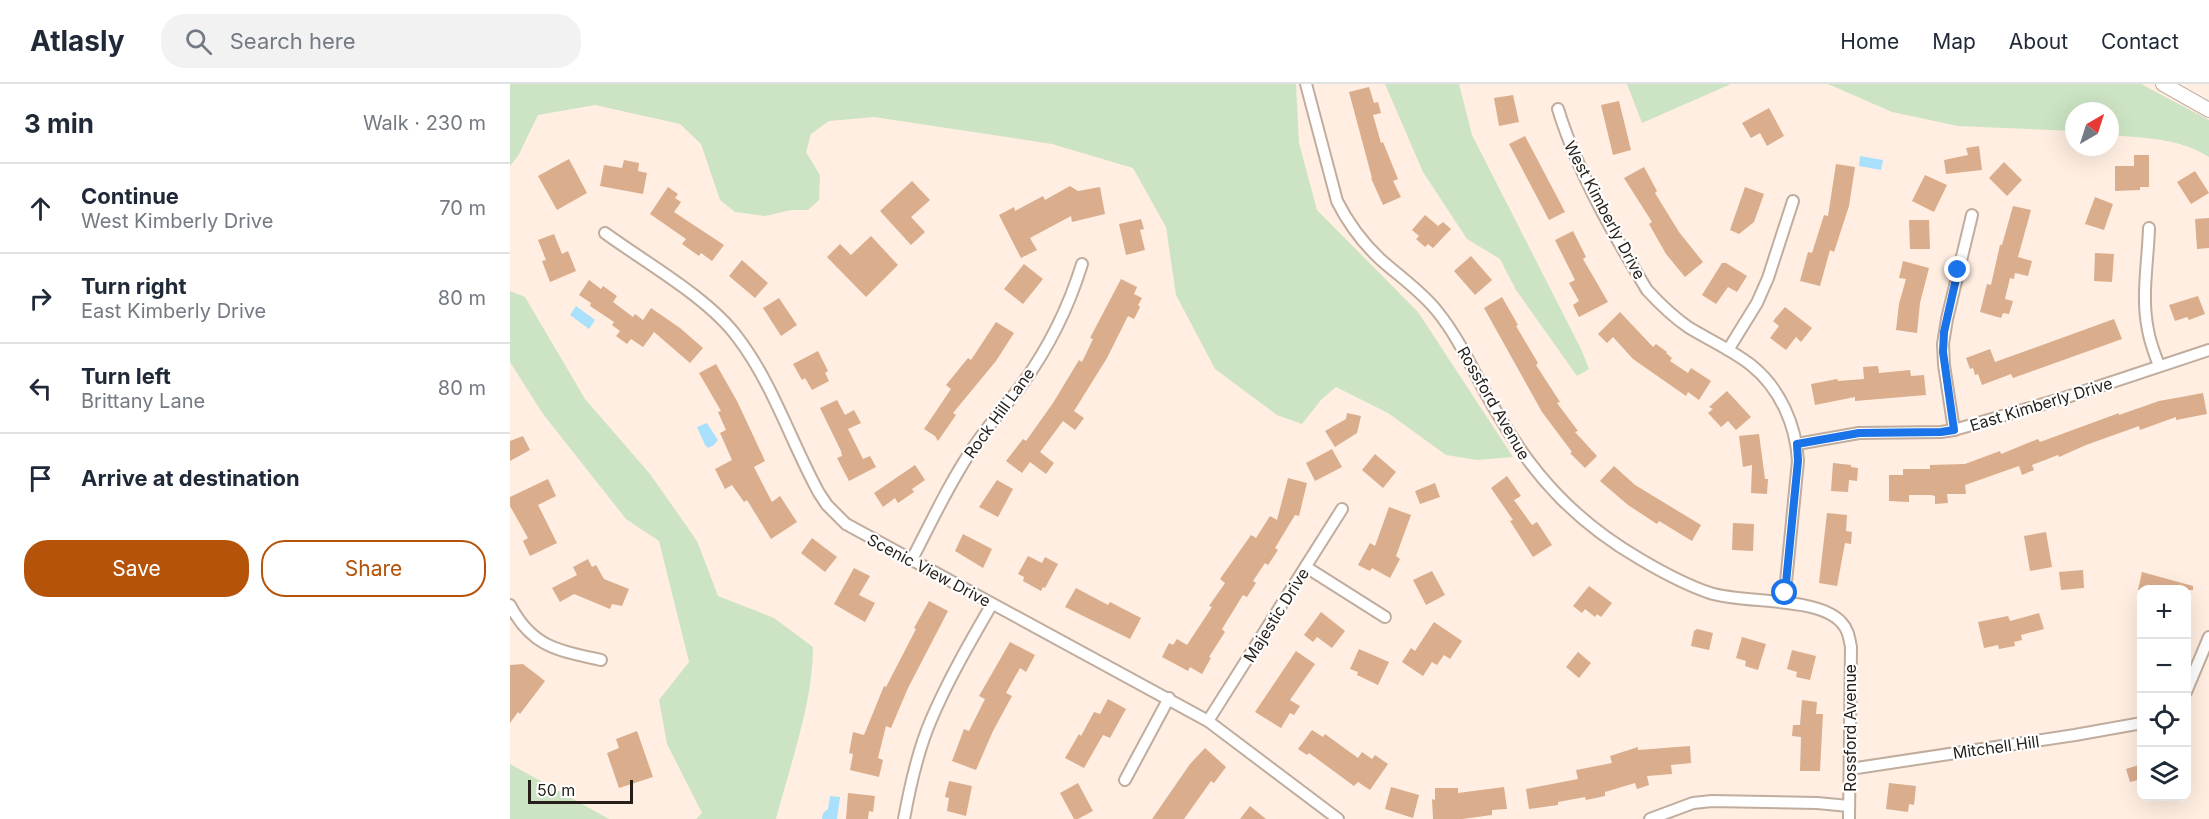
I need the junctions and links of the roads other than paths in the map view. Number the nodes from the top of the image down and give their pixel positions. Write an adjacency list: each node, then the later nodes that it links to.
1 (1306, 84): 18 (street, Rossford Avenue)
2 (2163, 84): 4 (street)
3 (1558, 109): 10 (street, West Kimberly Drive)
4 (2209, 111)
5 (1793, 201): 10 (street)
6 (1972, 215): 13 (street)
7 (2149, 228): 12 (street)
8 (605, 233): 16 (street, Scenic View Drive)
9 (1082, 264): 16 (street, Rock Hill Lane)
10 (1728, 350): 14 (street, West Kimberly Drive)
11 (2209, 350): 12 (street, East Kimberly Drive)
12 (2159, 366): 13 (street, East Kimberly Drive)
13 (1954, 430): 14 (street, East Kimberly Drive)
14 (1797, 444): 18 (street, West Kimberly Drive)
15 (1342, 509): 17 (street, Majestic Drive)
16 (911, 561): 19 (street, Scenic View Drive)
17 (1306, 567): 21 (street); 26 (street, Majestic Drive)
18 (1784, 602): 28 (street, Rossford Avenue)
19 (992, 604): 25 (street, Scenic View Drive); 31 (street)
20 (510, 605): 23 (street)
21 (1385, 617)
22 (2209, 637): 24 (street)
23 (601, 660)
24 (2191, 682)
25 (1169, 698): 26 (street, Scenic View Drive); 29 (street)
26 (1209, 721): 32 (street, Scenic View Drive)
27 (2137, 724): 28 (street, Mitchell Hill)
28 (1850, 769): 30 (street, Rossford Avenue)
29 (1125, 780)
30 (1849, 806): 33 (street); 34 (street, Rossford Avenue)
31 (904, 819)
32 (1338, 819)
33 (1650, 819)
34 (1849, 819)

